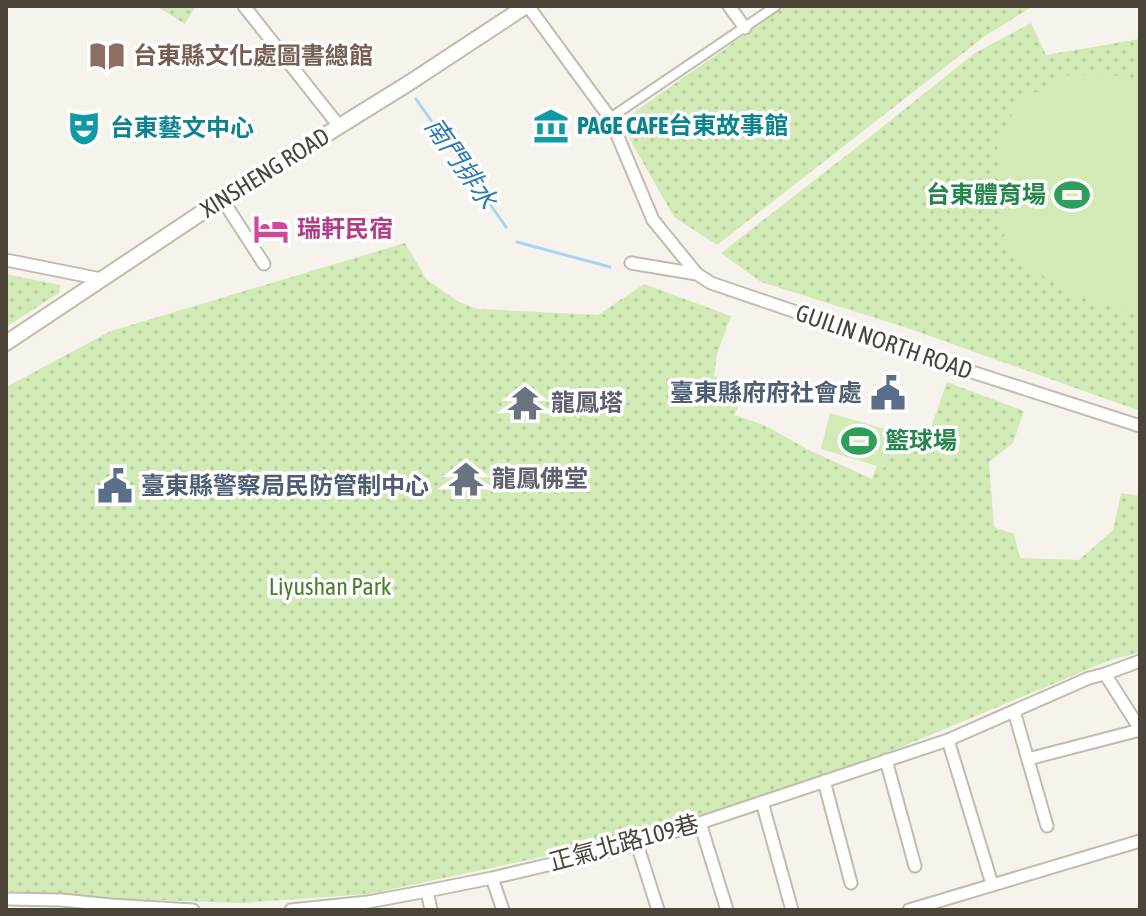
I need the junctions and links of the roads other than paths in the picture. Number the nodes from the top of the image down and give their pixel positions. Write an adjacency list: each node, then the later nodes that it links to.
1 (244, 6): 7 (street)
2 (527, 6): 6 (street, GUILIN NORTH ROAD); 7 (street, XINSHENG ROAD)
3 (729, 6): 5 (street)
4 (776, 6): 5 (street)
5 (745, 28): 6 (street)
6 (610, 118): 12 (street, GUILIN NORTH ROAD)
7 (339, 126): 8 (street, XINSHENG ROAD)
8 (222, 199): 11 (street); 13 (street, XINSHENG ROAD)
9 (6, 260): 13 (street)
10 (631, 263): 12 (street)
11 (264, 264)
12 (697, 274): 15 (street, GUILIN NORTH ROAD)
13 (101, 279): 14 (street, XINSHENG ROAD)
14 (6, 343)
15 (1140, 426)
16 (1140, 661): 17 (street, 正氣北路109巷)
17 (1105, 674): 18 (street, 正氣北路109巷); 19 (street)
18 (1014, 711): 20 (street, 正氣北路109巷); 21 (street)
19 (1140, 729): 21 (street)
20 (948, 740): 22 (street, 正氣北路109巷); 32 (street)
21 (1028, 759): 26 (street)
22 (886, 760): 23 (street, 正氣北路109巷); 29 (street)
23 (824, 781): 24 (street, 正氣北路109巷); 31 (street)
24 (762, 802): 25 (street, 正氣北路109巷); 43 (street)
25 (700, 823): 28 (street, 正氣北路109巷); 42 (street)
26 (1047, 826)
27 (1140, 841): 32 (street)
28 (637, 844): 30 (street, 正氣北路109巷); 41 (street)
29 (915, 866)
30 (492, 878): 33 (street, 正氣北路109巷); 40 (street)
31 (851, 883)
32 (992, 884): 44 (street)
33 (427, 891): 36 (street, 正氣北路109巷); 39 (street)
34 (6, 899): 35 (street)
35 (64, 905): 37 (street)
36 (369, 906): 38 (street, 正氣北路109巷)
37 (193, 910)
38 (291, 910)
39 (431, 910)
40 (503, 910)
41 (658, 910)
42 (727, 910)
43 (792, 910)
44 (909, 910)

